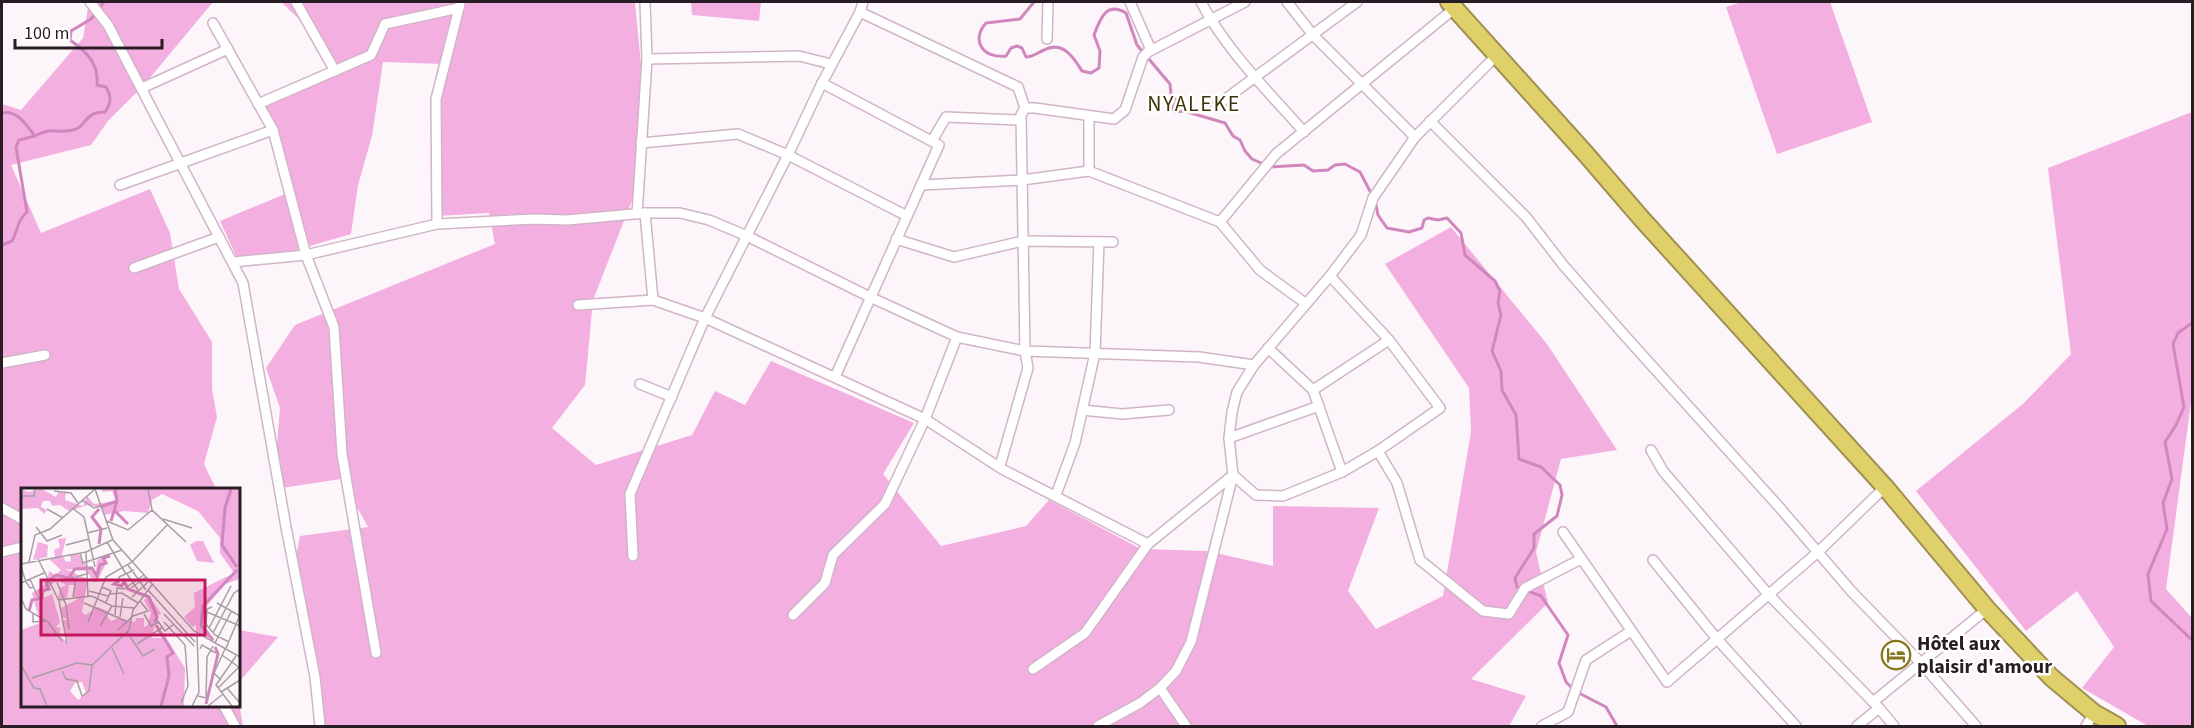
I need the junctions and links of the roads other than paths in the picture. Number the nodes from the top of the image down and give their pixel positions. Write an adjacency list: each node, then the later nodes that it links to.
1 (296, 2): 23 (street)
2 (645, 2): 21 (street)
3 (863, 2): 13 (street)
4 (1048, 2): 17 (street)
5 (1130, 2): 19 (street)
6 (1201, 2): 14 (street)
7 (1245, 2): 14 (street)
8 (1287, 2): 16 (street)
9 (1357, 2): 16 (street)
10 (460, 5): 23 (street); 48 (street)
11 (1452, 5): 20 (highway); 26 (street)
12 (94, 8): 27 (street)
13 (860, 12): 22 (street); 30 (street)
14 (1210, 20): 19 (street); 24 (street)
15 (213, 23): 18 (street)
16 (1313, 35): 24 (street); 26 (street)
17 (1047, 39)
18 (228, 49): 27 (street); 28 (street)
19 (1147, 53): 31 (street)
20 (1498, 54): 33 (street); 86 (highway)
21 (647, 59): 22 (street); 38 (street)
22 (831, 64): 25 (street)
23 (335, 71): 28 (street)
24 (1255, 77): 29 (street); 35 (street)
25 (822, 83): 37 (street); 39 (street)
26 (1360, 85): 35 (street); 36 (street)
27 (142, 88): 40 (street)
28 (258, 104): 34 (street)
29 (1216, 106)
30 (1025, 108): 31 (street); 32 (street)
31 (1089, 117): 41 (street)
32 (1020, 120): 37 (street); 42 (street)
33 (1430, 121): 36 (street); 94 (street)
34 (273, 130): 40 (street); 55 (street)
35 (1304, 132): 47 (street)
36 (1415, 137): 58 (street)
37 (932, 141): 44 (street)
38 (641, 143): 39 (street); 45 (street)
39 (788, 155): 46 (street); 49 (street)
40 (180, 162): 43 (street); 50 (street)
41 (1089, 171): 42 (street); 47 (street)
42 (1022, 180): 44 (street); 52 (street)
43 (120, 185)
44 (921, 185): 46 (street)
45 (641, 214): 48 (street); 49 (street); 60 (street)
46 (907, 216): 51 (street)
47 (1220, 222): 61 (street)
48 (437, 224): 55 (street)
49 (747, 236): 59 (street); 63 (street)
50 (219, 237): 56 (street); 57 (street)
51 (896, 239): 52 (street); 59 (street)
52 (1023, 241): 53 (street); 67 (street)
53 (1099, 242): 54 (street); 68 (street)
54 (1113, 242)
55 (306, 255): 56 (street); 103 (street)
56 (233, 262): 111 (street)
57 (134, 268)
58 (1330, 276): 61 (street); 65 (street)
59 (870, 297): 64 (street); 72 (street)
60 (653, 300): 62 (street); 63 (street)
61 (1305, 303): 66 (street)
62 (578, 305)
63 (705, 318): 72 (street); 75 (street)
64 (957, 337): 67 (street); 79 (street)
65 (1389, 340): 74 (street); 82 (street)
66 (1268, 348): 71 (street); 74 (street)
67 (1025, 351): 68 (street); 83 (street)
68 (1095, 353): 71 (street); 77 (street)
69 (45, 355): 70 (street)
70 (2, 363)
71 (1254, 365): 80 (street)
72 (834, 377): 79 (street)
73 (640, 384): 75 (street)
74 (1313, 390): 76 (street)
75 (672, 397): 95 (street)
76 (1319, 406): 80 (street); 84 (street)
77 (1082, 410): 78 (street); 87 (street)
78 (1169, 410)
79 (925, 418): 83 (street); 100 (street)
80 (1229, 438): 85 (street)
81 (1651, 450): 98 (street)
82 (1378, 451): 84 (street); 96 (street)
83 (1000, 466): 87 (street)
84 (1342, 472): 85 (street)
85 (1233, 475): 91 (street); 106 (street)
86 (1885, 487): 94 (street); 99 (highway)
87 (1056, 495): 91 (street)
88 (2, 508): 89 (street)
89 (21, 518)
90 (1563, 532): 96 (street)
91 (1148, 544): 105 (street)
92 (21, 548): 93 (street)
93 (2, 552)
94 (1818, 552): 98 (street); 104 (street)
95 (633, 556)
96 (1581, 559): 101 (street)
97 (1653, 560): 102 (street)
98 (1768, 594): 102 (street); 107 (street)
99 (1987, 609): 104 (street); 109 (highway)
100 (793, 615)
101 (1631, 631): 102 (street); 114 (street)
102 (1718, 639): 115 (street)
103 (376, 652)
104 (1920, 663): 107 (street); 118 (street)
105 (1033, 669)
106 (1160, 688): 112 (street); 113 (street)
107 (1876, 705): 116 (street); 117 (street)
108 (225, 707): 110 (street)
109 (2090, 720): 119 (highway)
110 (235, 726)
111 (320, 726)
112 (1098, 726)
113 (1186, 726)
114 (1542, 726)
115 (1796, 726)
116 (1857, 726)
117 (1893, 726)
118 (1976, 726)
119 (2117, 726)

